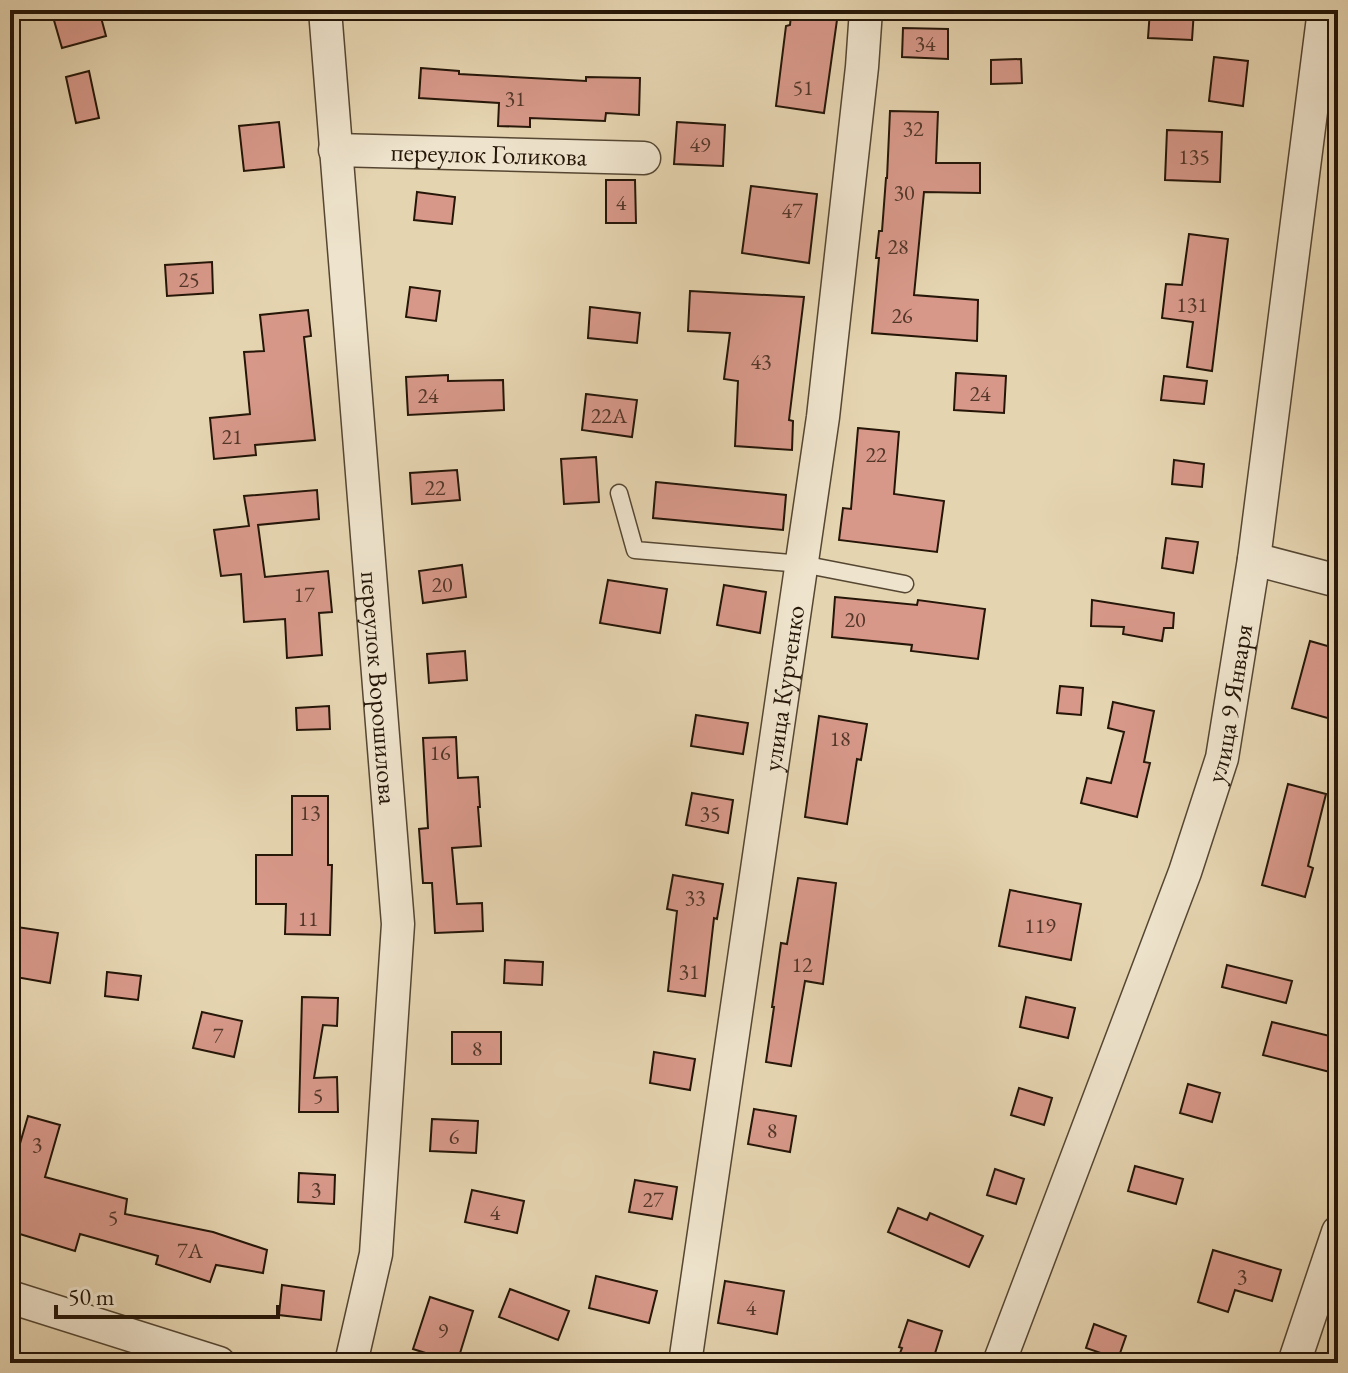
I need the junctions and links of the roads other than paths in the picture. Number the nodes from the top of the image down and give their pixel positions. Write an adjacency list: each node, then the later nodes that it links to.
1 (325, 10): 4 (street, переулок Ворошилова)
2 (866, 10): 8 (street, улица Курченко)
3 (1324, 10): 7 (street, улица 9 Января)
4 (335, 150): 5 (street, переулок Голикова); 14 (street, переулок Ворошилова)
5 (644, 158)
6 (619, 493): 8 (lane)
7 (1254, 559): 9 (street); 16 (street, улица 9 Января)
8 (802, 564): 10 (lane); 15 (street, улица Курченко)
9 (1338, 581)
10 (905, 584)
11 (1338, 1232): 17 (street)
12 (10, 1297): 13 (street)
13 (219, 1363)
14 (351, 1363)
15 (685, 1363)
16 (999, 1363)
17 (1294, 1363)

